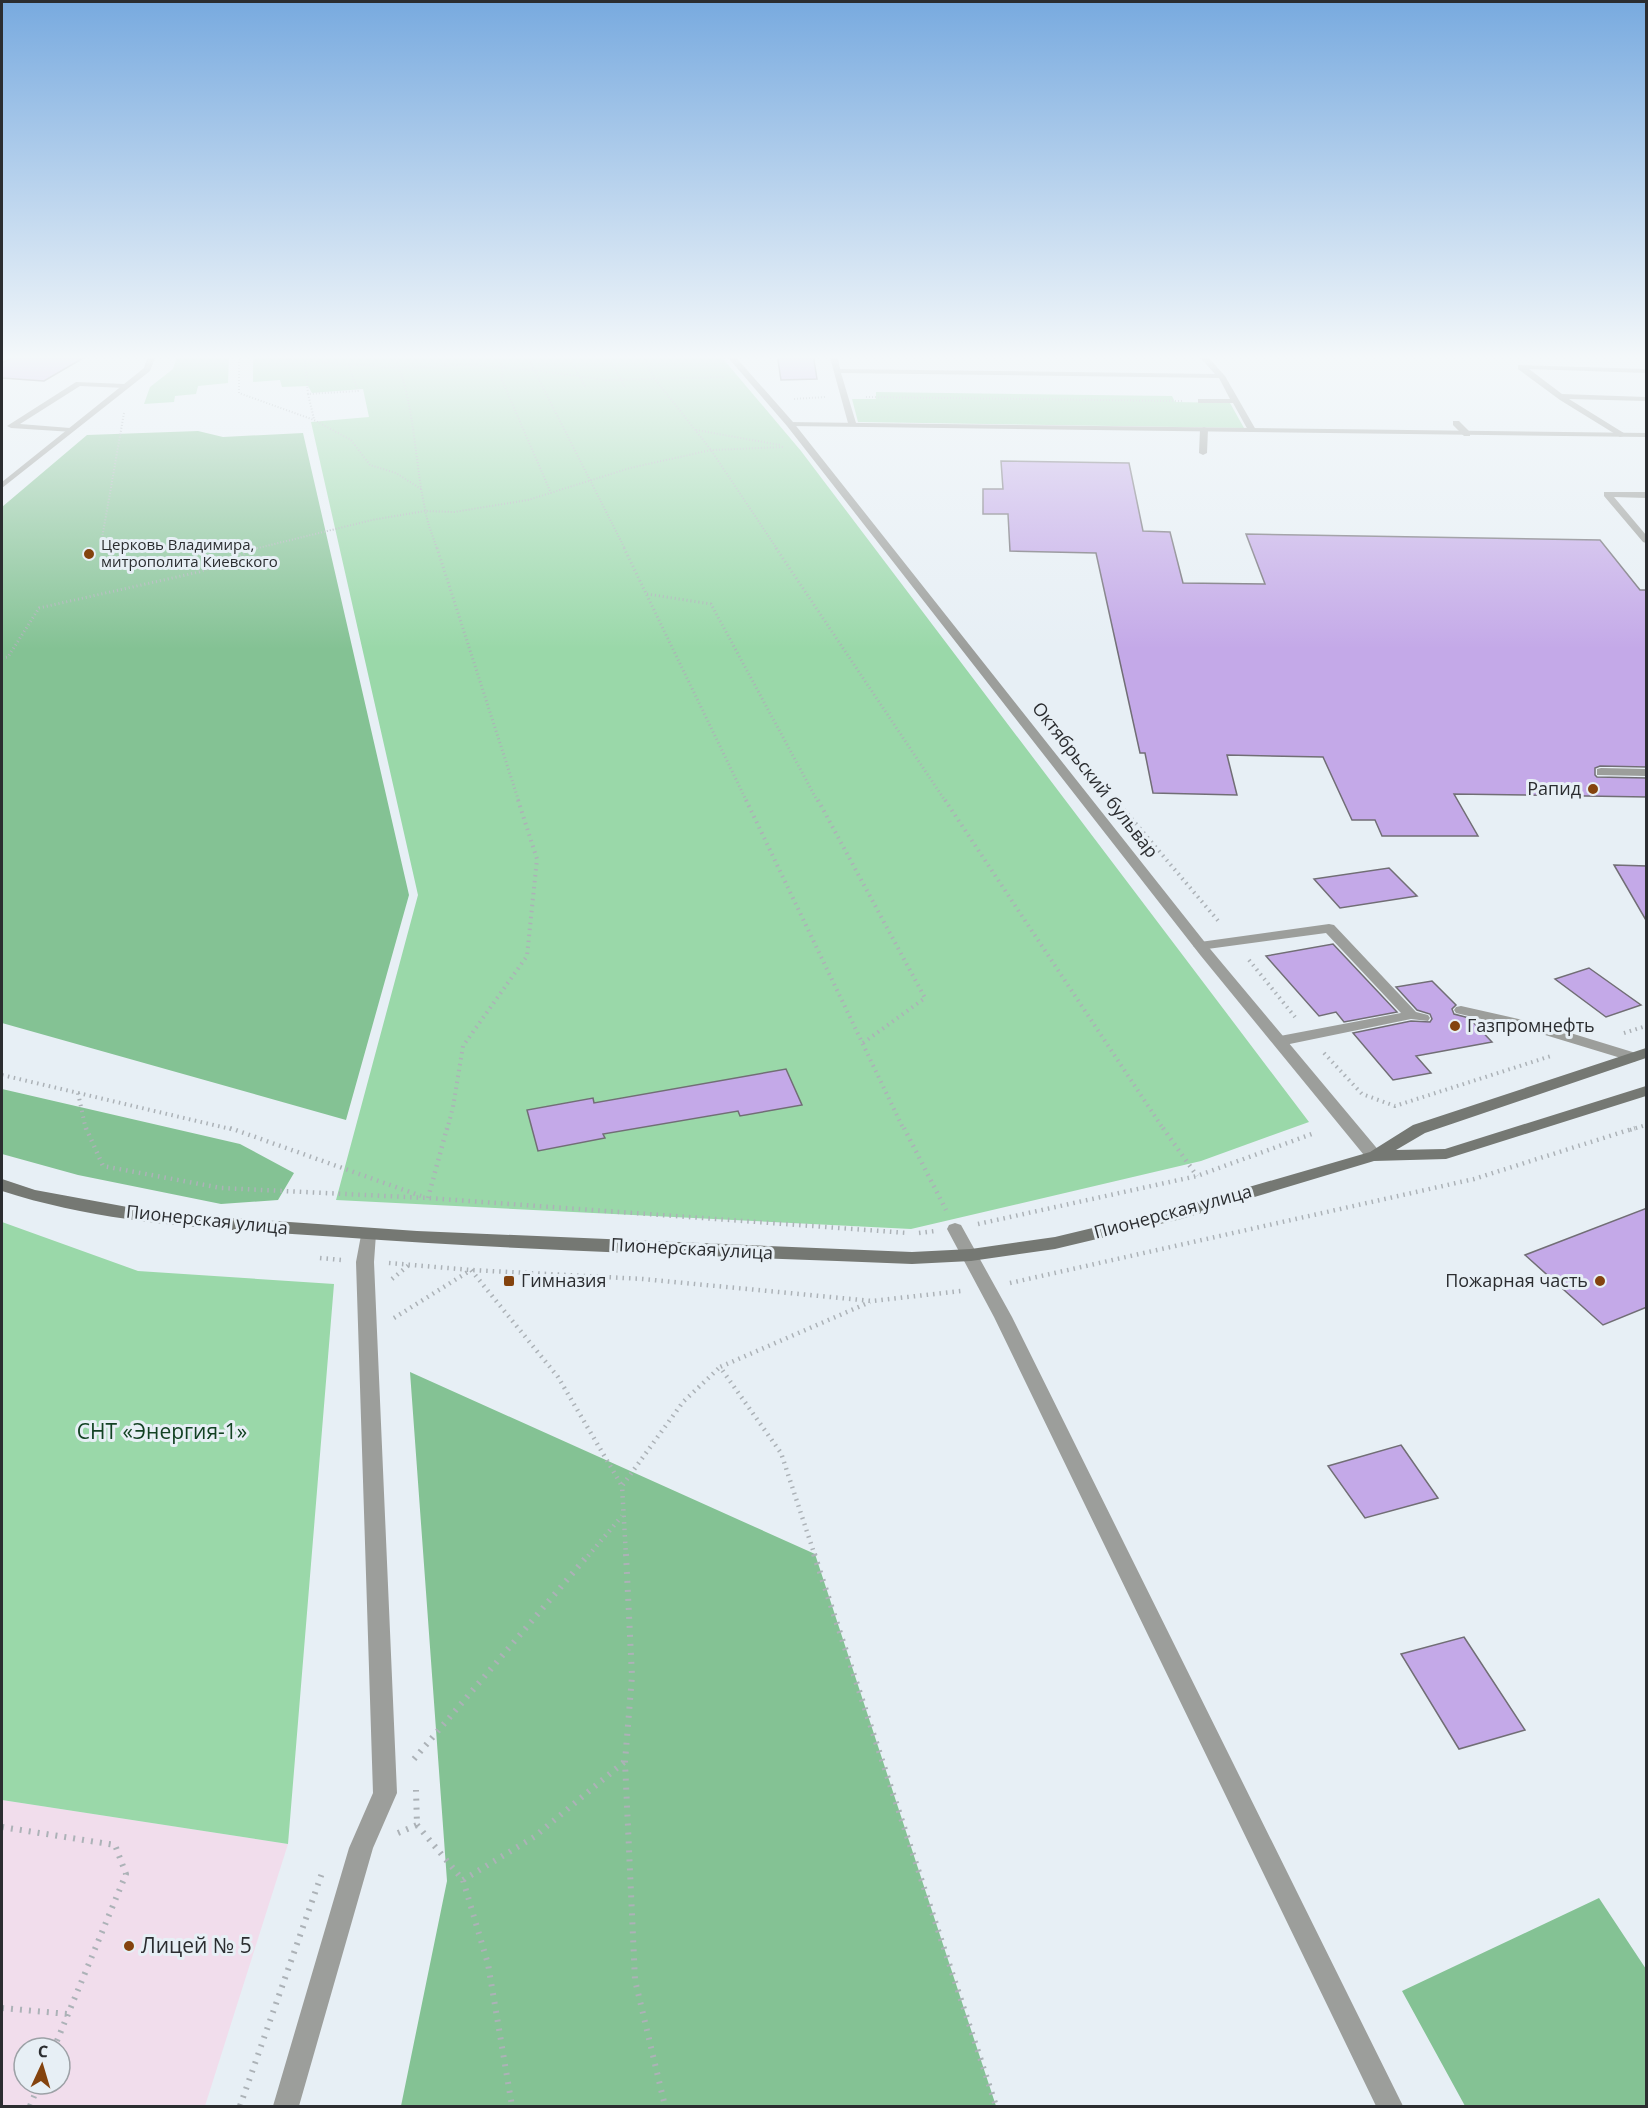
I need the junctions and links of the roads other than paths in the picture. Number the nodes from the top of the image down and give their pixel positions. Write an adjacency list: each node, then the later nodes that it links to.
1 (42, 452): 3 (street)
2 (812, 452): 8 (street, Октябрьский бульвар)
3 (2, 486)
4 (1647, 495): 5 (street)
5 (1647, 540)
6 (1601, 772): 7 (street)
7 (1647, 773)
8 (1200, 946): 10 (street, Октябрьский бульвар); 10 (street)
9 (1461, 1010): 11 (street)
10 (1280, 1041): 13 (street, Октябрьский бульвар)
11 (1640, 1055): 13 (main road)
12 (1647, 1091): 13 (main road)
13 (1374, 1156): 17 (main road, Пионерская улица)
14 (2, 1185): 16 (main road, Пионерская улица)
15 (956, 1229): 17 (street)
16 (368, 1234): 17 (main road, Пионерская улица); 18 (street)
17 (971, 1255): 19 (street)
18 (286, 2106)
19 (1390, 2106)

